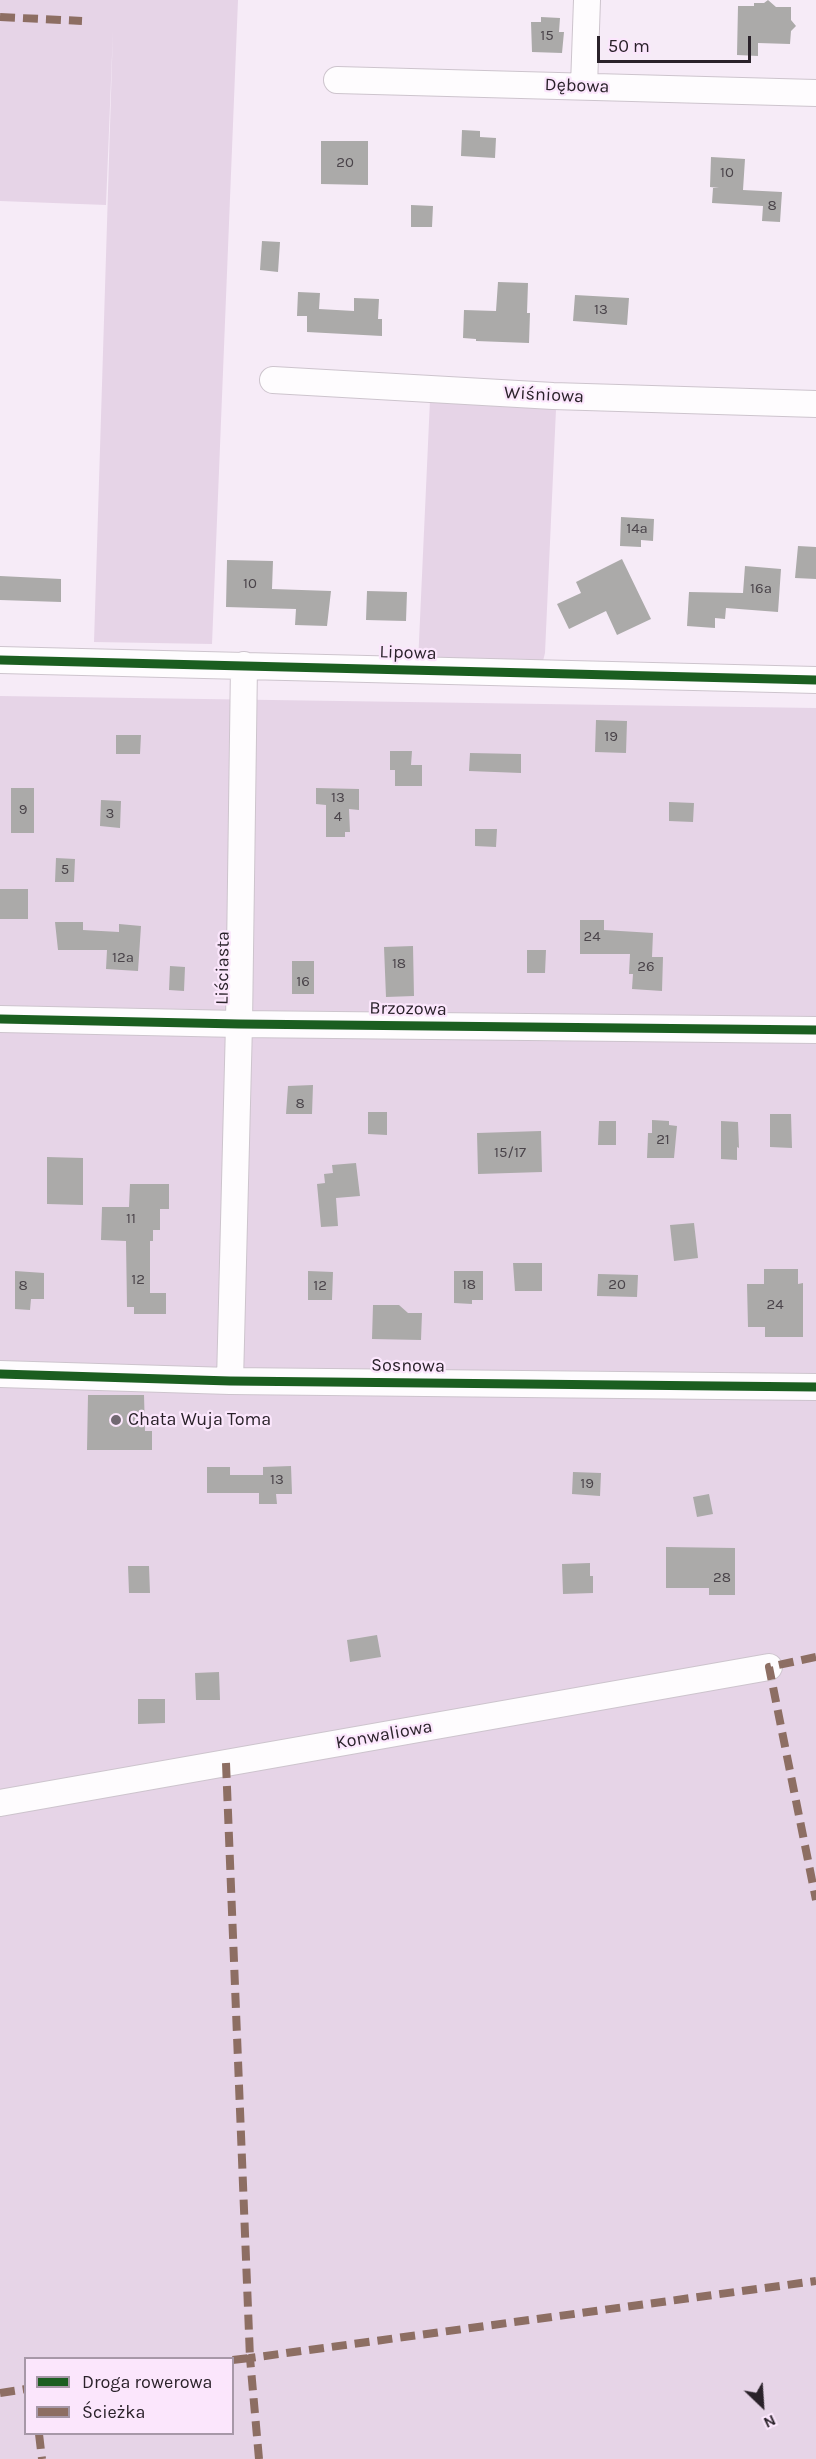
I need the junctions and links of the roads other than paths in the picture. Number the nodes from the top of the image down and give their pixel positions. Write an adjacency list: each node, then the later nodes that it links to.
1 (586, 0): 3 (street)
2 (338, 80): 3 (street, Dębowa)
3 (584, 86): 4 (street, Dębowa)
4 (816, 93)
5 (273, 380): 6 (street, Wiśniowa)
6 (816, 404)
7 (0, 660): 8 (street, Lipowa)
8 (244, 664): 9 (street, Lipowa); 11 (street, Liściasta)
9 (816, 680)
10 (0, 1019): 11 (street, Brzozowa)
11 (239, 1024): 12 (street, Brzozowa); 14 (street, Liściasta)
12 (816, 1030)
13 (0, 1374): 14 (street, Sosnowa)
14 (230, 1381): 15 (street, Sosnowa)
15 (816, 1387)
16 (769, 1667): 17 (street, Konwaliowa)
17 (0, 1803)

